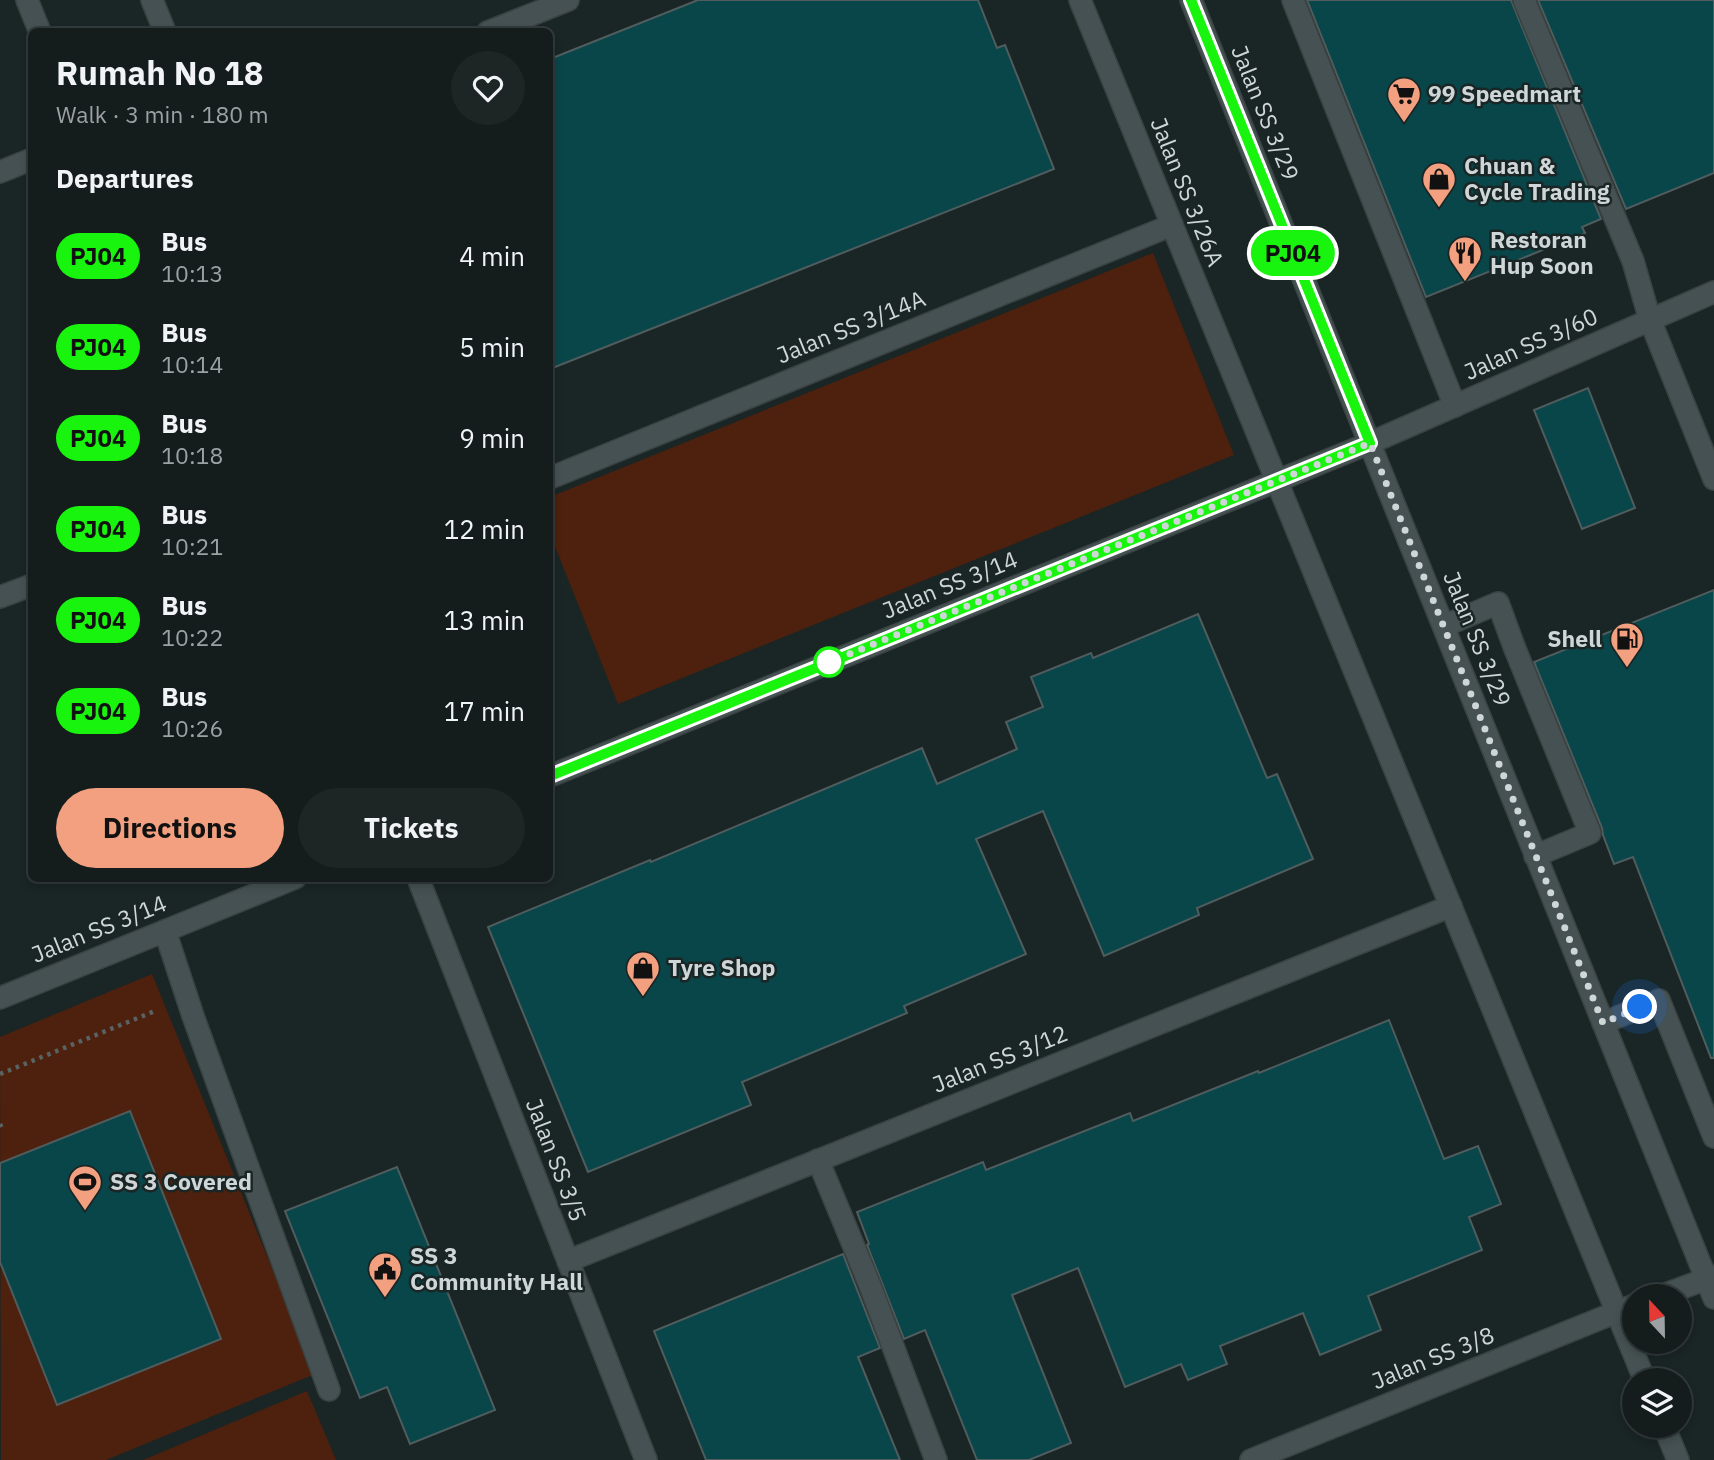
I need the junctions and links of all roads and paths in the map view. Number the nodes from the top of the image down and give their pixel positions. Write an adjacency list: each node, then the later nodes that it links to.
1 (27, 0): 8 (street)
2 (152, 0): 9 (street)
3 (568, 0): 10 (street)
4 (1080, 0): 13 (street, Jalan SS 3/26A)
5 (1191, 0): 17 (street, Jalan SS 3/29)
6 (1293, 0): 16 (street)
7 (1524, 0): 15 (street)
8 (38, 28)
9 (163, 28)
10 (498, 28)
11 (28, 161): 12 (street)
12 (0, 172)
13 (1172, 225): 18 (street, Jalan SS 3/14A); 20 (street, Jalan SS 3/26A)
14 (1714, 292): 15 (street, Jalan SS 3/60)
15 (1650, 320): 16 (street, Jalan SS 3/60); 19 (street)
16 (1455, 406): 17 (street, Jalan SS 3/60)
17 (1370, 443): 20 (street, Jalan SS 3/14); 23 (street, Jalan SS 3/29)
18 (553, 477)
19 (1714, 479)
20 (1277, 481): 24 (street, Jalan SS 3/14); 28 (street, Jalan SS 3/26A)
21 (28, 586): 22 (street)
22 (0, 597)
23 (1444, 626): 25 (street, Jalan SS 3/29); 25 (street)
24 (553, 775)
25 (1535, 856): 32 (street, Jalan SS 3/29)
26 (285, 882): 29 (street, Jalan SS 3/14)
27 (420, 882): 38 (street, Jalan SS 3/5)
28 (1451, 906): 37 (street, Jalan SS 3/12); 41 (street, Jalan SS 3/26A)
29 (165, 931): 30 (street, Jalan SS 3/14); 31 (street)
30 (0, 998)
31 (187, 999): 33 (path); 43 (street)
32 (1603, 1023): 36 (street); 39 (street, Jalan SS 3/29)
33 (0, 1074)
34 (0, 1124): 35 (path)
35 (3, 1131)
36 (1714, 1137)
37 (818, 1160): 38 (street, Jalan SS 3/12); 46 (street)
38 (568, 1261): 45 (street, Jalan SS 3/5)
39 (1711, 1284): 40 (street)
40 (1692, 1289)
41 (1622, 1299)
42 (1622, 1310): 47 (street, Jalan SS 3/8)
43 (329, 1390)
44 (1669, 1438): 48 (street)
45 (646, 1460)
46 (936, 1460)
47 (1251, 1460)
48 (1678, 1460)

